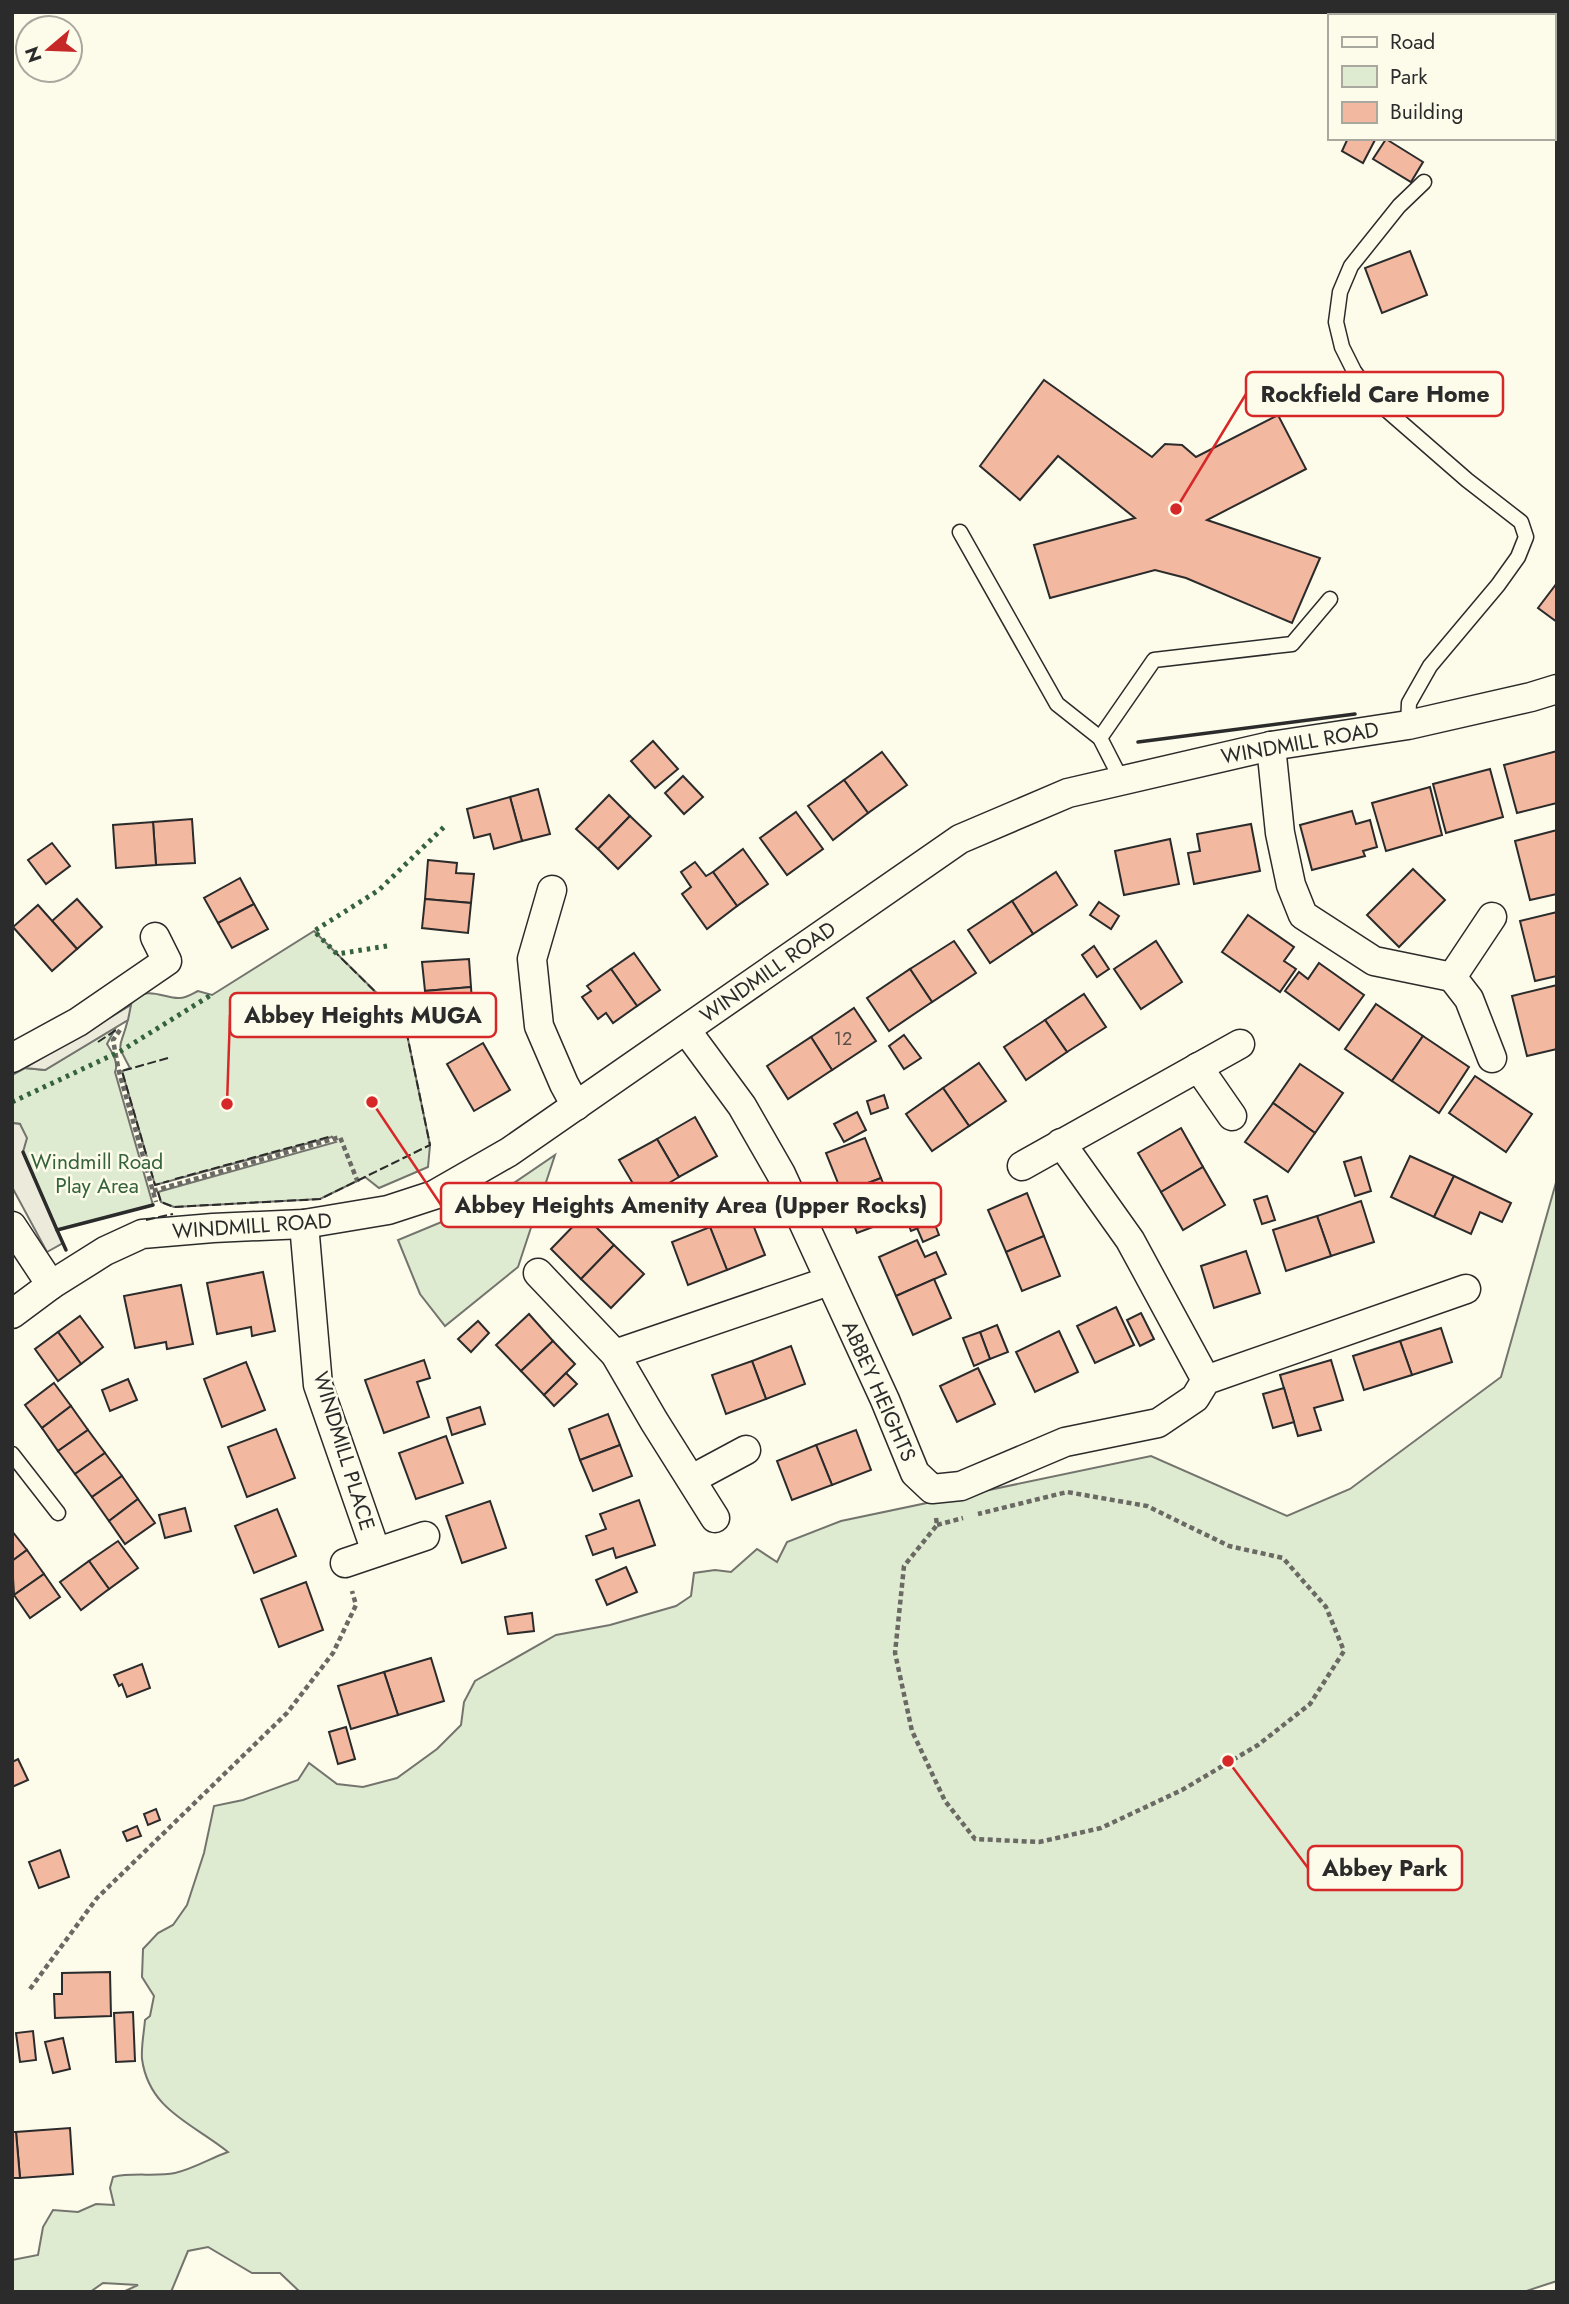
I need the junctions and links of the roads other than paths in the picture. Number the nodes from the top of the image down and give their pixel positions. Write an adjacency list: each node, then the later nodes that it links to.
1 (1424, 182): 5 (lane)
2 (960, 532): 6 (lane)
3 (1330, 599): 6 (lane)
4 (1557, 689): 5 (street, WINDMILL ROAD)
5 (1408, 725): 7 (street, WINDMILL ROAD)
6 (1100, 738): 8 (lane)
7 (1271, 746): 8 (street, WINDMILL ROAD); 12 (street)
8 (1122, 781): 13 (street, WINDMILL ROAD)
9 (552, 890): 18 (street)
10 (1492, 917): 12 (street)
11 (155, 937): 15 (street)
12 (1452, 977): 16 (street)
13 (686, 1030): 18 (street, WINDMILL ROAD); 25 (street, ABBEY HEIGHTS)
14 (1240, 1044): 17 (street)
15 (12, 1058)
16 (1492, 1058)
17 (1198, 1067): 19 (street); 20 (street)
18 (576, 1106): 22 (street, WINDMILL ROAD)
19 (1232, 1116)
20 (1061, 1143): 21 (street); 30 (street)
21 (1022, 1166)
22 (304, 1224): 26 (street, WINDMILL ROAD); 37 (street, WINDMILL PLACE)
23 (12, 1226): 26 (street)
24 (538, 1273): 29 (street)
25 (829, 1281): 29 (street); 30 (street, ABBEY HEIGHTS)
26 (51, 1284): 28 (street, WINDMILL ROAD)
27 (1466, 1289): 30 (street, ABBEY HEIGHTS)
28 (12, 1314)
29 (615, 1354): 33 (street)
30 (1206, 1380)
31 (746, 1450): 33 (street)
32 (12, 1454): 34 (lane)
33 (692, 1479): 35 (street)
34 (58, 1513)
35 (715, 1518)
36 (425, 1536): 37 (street, WINDMILL PLACE)
37 (376, 1552): 38 (street, WINDMILL PLACE)
38 (345, 1563)

